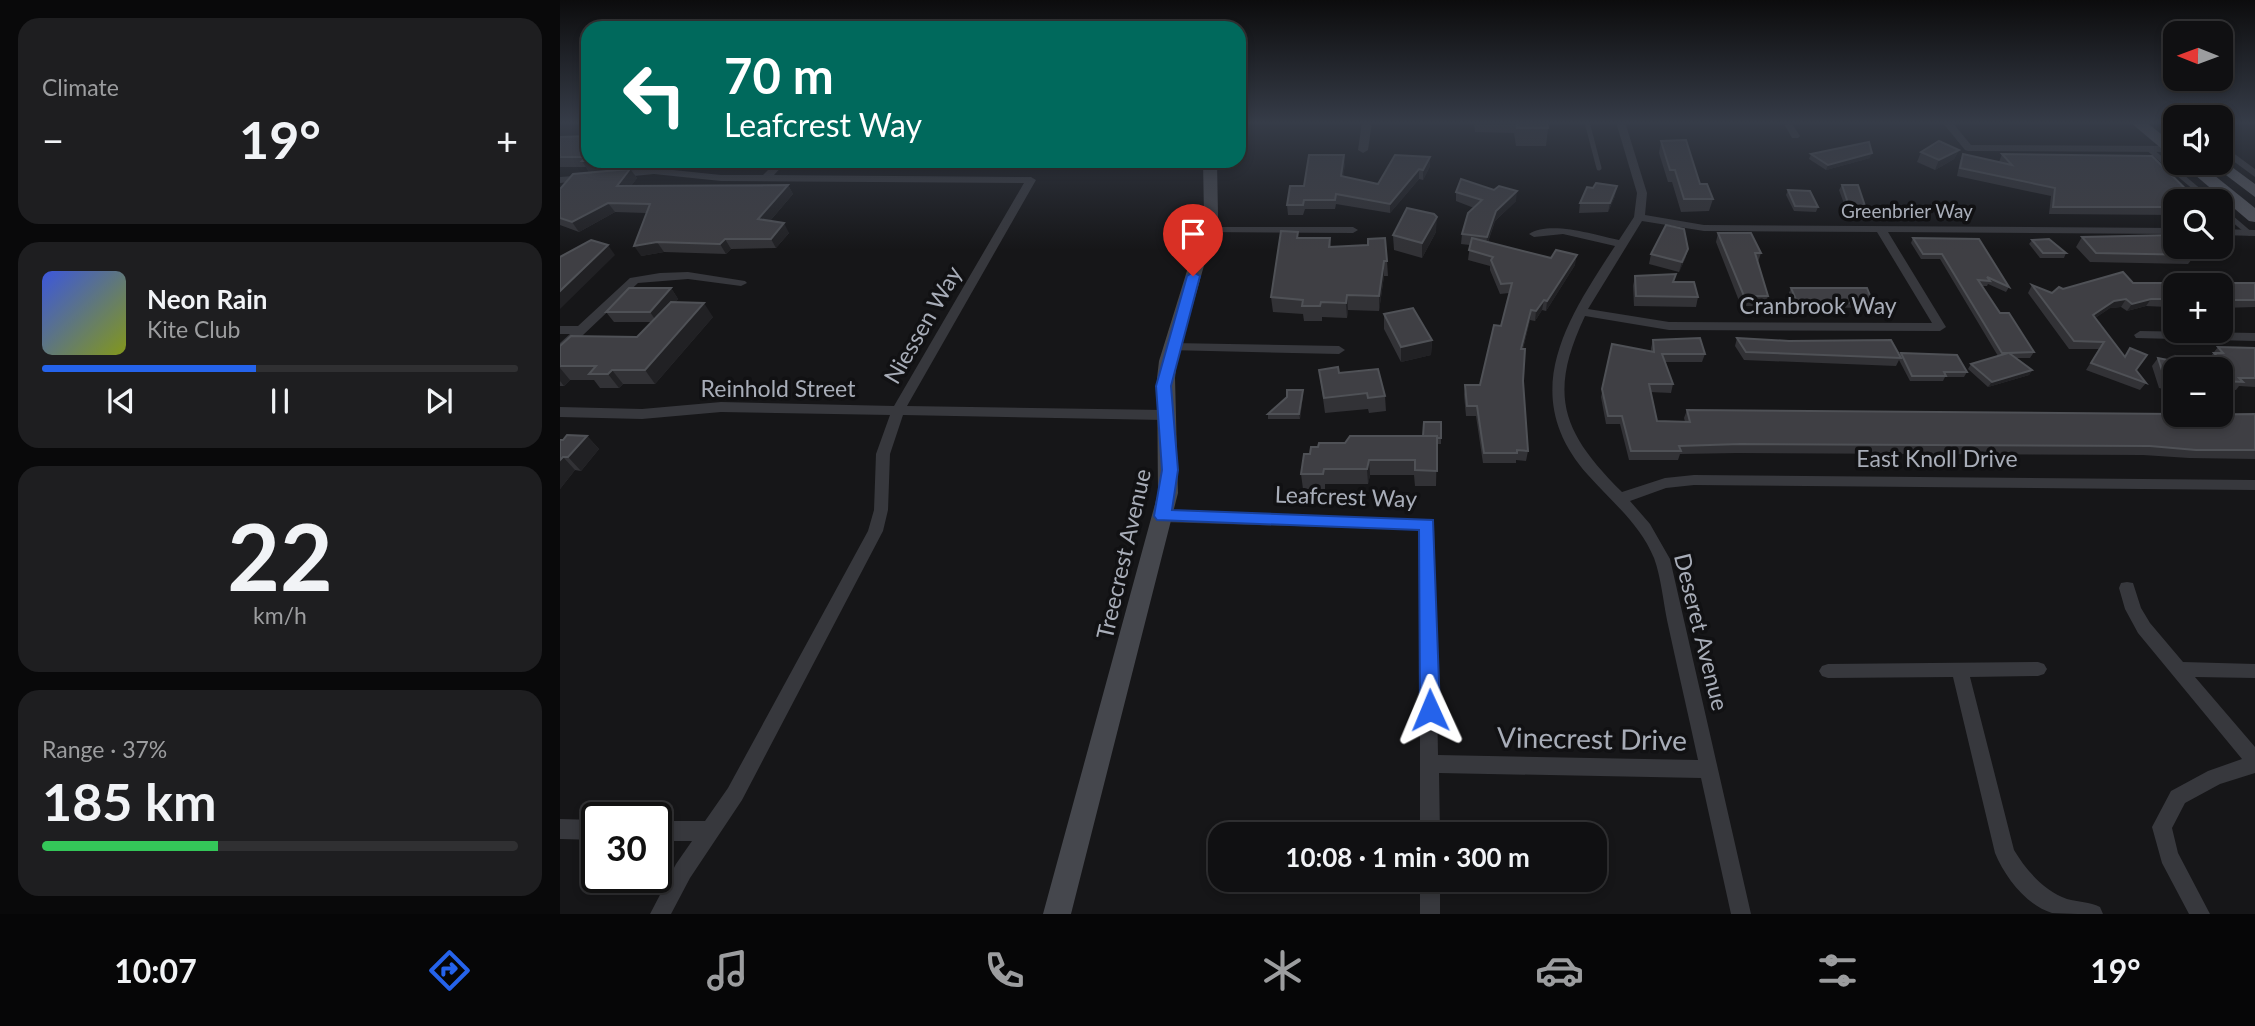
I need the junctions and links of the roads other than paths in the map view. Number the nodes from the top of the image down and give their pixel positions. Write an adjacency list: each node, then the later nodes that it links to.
1 (1598, 165): 6 (lane)
2 (1633, 165): 14 (street)
3 (2167, 165): 11 (lane)
4 (775, 168): 9 (street)
5 (1210, 168): 17 (street, Treecrest Avenue)
6 (1599, 168)
7 (2201, 175): 16 (main road)
8 (2233, 175): 12 (main road)
9 (767, 177): 10 (street, Niessen Way); 32 (street, Niessen Way)
10 (560, 180)
11 (2196, 189)
12 (2255, 192)
13 (2233, 216): 16 (lane)
14 (1639, 217): 15 (street, Greenbrier Way); 22 (street, Deseret Avenue)
15 (1880, 228): 20 (street, Greenbrier Way); 24 (street, Cranbrook Way)
16 (2253, 228): 19 (street)
17 (1207, 229): 18 (street); 29 (street, Treecrest Avenue)
18 (1353, 230)
19 (2233, 230)
20 (2163, 231)
21 (1534, 234): 22 (street)
22 (1623, 244): 24 (street, Deseret Avenue)
23 (741, 283): 26 (street)
24 (1582, 312): 36 (street, Deseret Avenue)
25 (560, 330): 26 (street)
26 (583, 330): 31 (street)
27 (2140, 335): 28 (street)
28 (2255, 337)
29 (1172, 346): 30 (street); 34 (street, Treecrest Avenue)
30 (1339, 349)
31 (560, 351)
32 (898, 410): 33 (street, Reinhold Street); 34 (street, Reinhold Street); 51 (street, Niessen Way)
33 (560, 412)
34 (1164, 415): 37 (street, Treecrest Avenue)
35 (2255, 485): 36 (street, East Knoll Drive)
36 (1621, 498): 46 (street, Deseret Avenue)
37 (1163, 516): 45 (street, Leafcrest Way); 54 (street, Treecrest Avenue)
38 (2127, 588): 40 (street)
39 (2038, 669): 41 (street)
40 (2176, 669): 43 (street); 44 (street)
41 (1960, 670): 42 (street); 57 (street)
42 (1828, 671)
43 (2255, 671)
44 (2255, 762): 58 (street)
45 (1430, 764): 46 (street, Vinecrest Drive); 47 (street, Leafcrest Way)
46 (1710, 769): 56 (street, Deseret Avenue)
47 (1430, 822)
48 (560, 830): 49 (street)
49 (581, 830)
50 (672, 831): 51 (street)
51 (710, 831): 53 (street, Niessen Way)
52 (1430, 892): 55 (street)
53 (660, 914)
54 (1058, 914)
55 (1430, 914)
56 (1741, 914)
57 (2093, 914)
58 (2200, 914)

